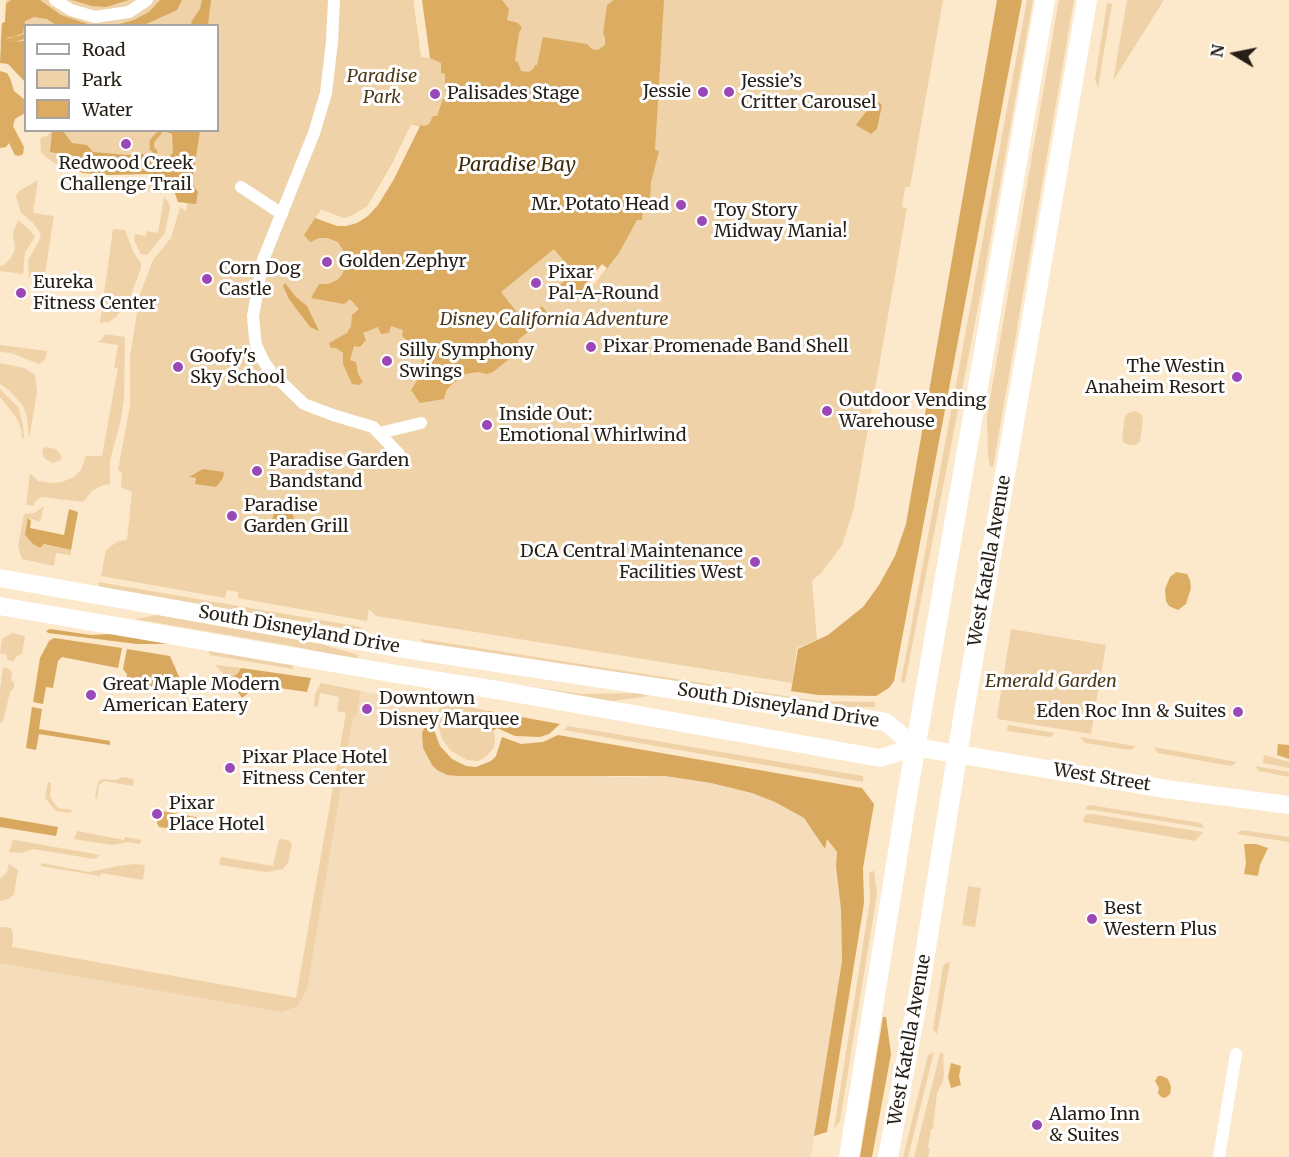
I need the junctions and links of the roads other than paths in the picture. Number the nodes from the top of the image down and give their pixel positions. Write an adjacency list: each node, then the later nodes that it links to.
1 (55, 0): 2 (street)
2 (147, 0)
3 (334, 0): 7 (street)
4 (1045, 0): 15 (main road)
5 (1087, 0): 16 (main road, West Katella Avenue)
6 (241, 187): 7 (street)
7 (282, 214): 9 (street)
8 (421, 423): 9 (street)
9 (380, 434): 10 (street)
10 (399, 454)
11 (0, 578): 13 (main road, South Disneyland Drive)
12 (0, 606): 14 (main road, South Disneyland Drive)
13 (398, 648): 14 (main road); 15 (main road, South Disneyland Drive)
14 (396, 674): 15 (main road, South Disneyland Drive)
15 (915, 747): 16 (main road, West Street); 19 (main road)
16 (957, 754): 17 (main road, West Street); 20 (main road, West Katella Avenue)
17 (1289, 805)
18 (1236, 1054): 21 (street)
19 (849, 1157)
20 (888, 1157)
21 (1219, 1157)

